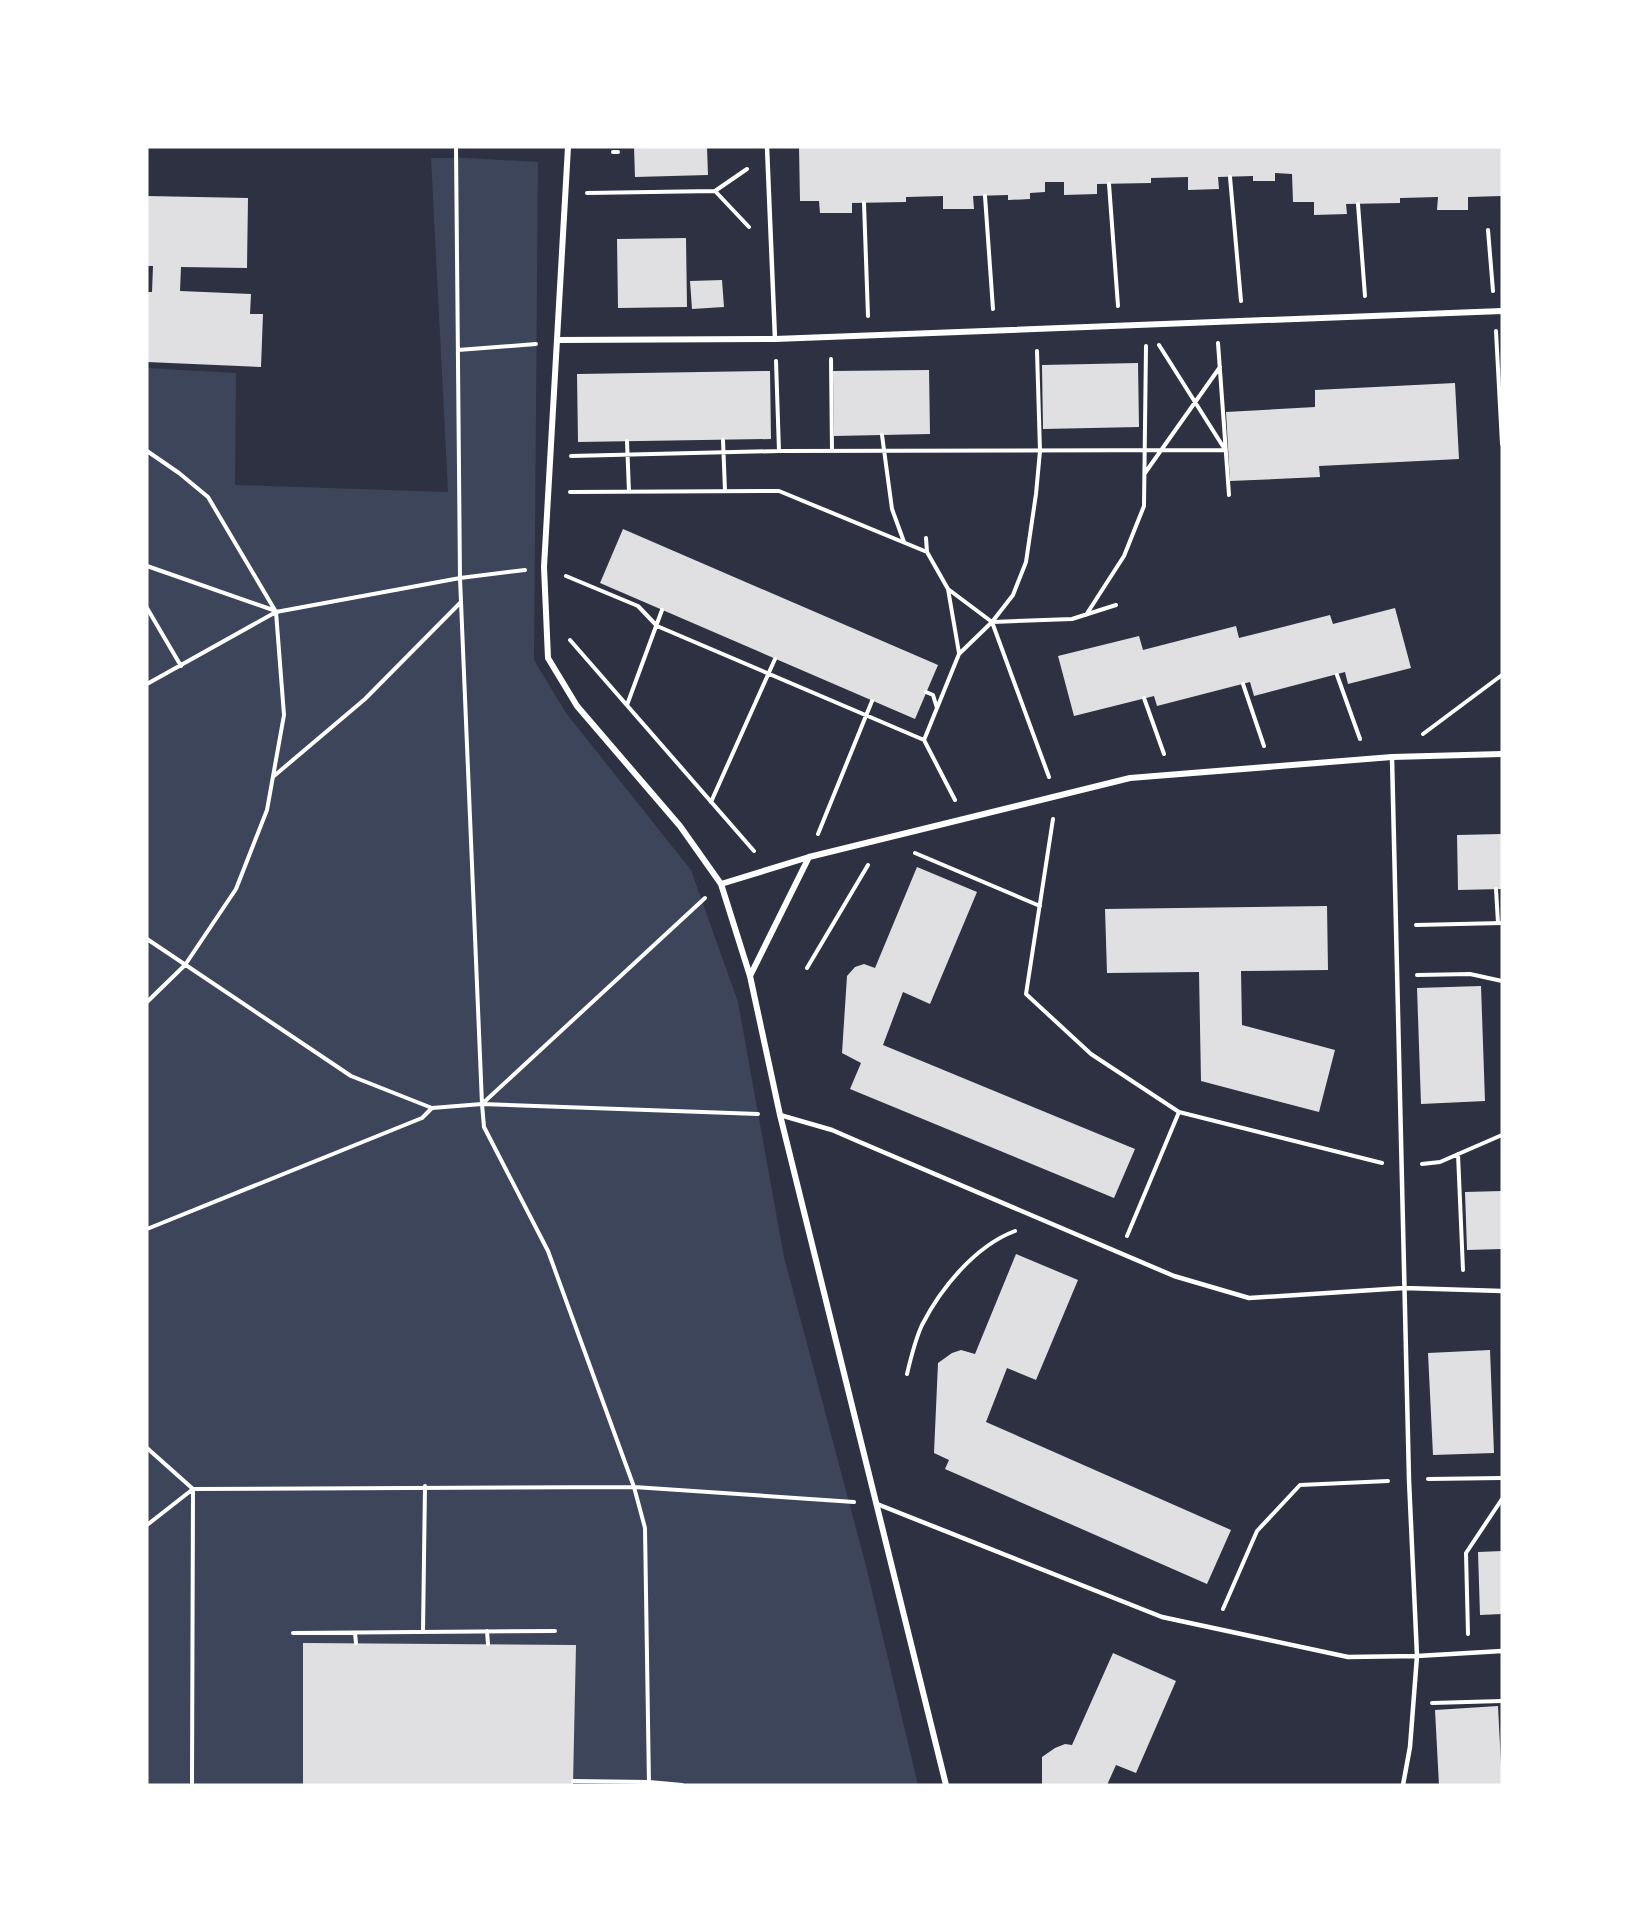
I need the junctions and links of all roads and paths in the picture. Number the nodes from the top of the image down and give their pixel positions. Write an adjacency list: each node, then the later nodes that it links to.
1 (456, 147): 26 (path)
2 (568, 147): 8 (street)
3 (767, 147): 4 (lane)
4 (767, 154): 7 (path); 13 (lane)
5 (1230, 177): 16 (path)
6 (1109, 184): 19 (path)
7 (715, 191): 8 (path); 13 (path)
8 (566, 193): 25 (street)
9 (985, 196): 21 (path)
10 (864, 203): 22 (path)
11 (1358, 204): 15 (path)
12 (1488, 231): 14 (path)
13 (771, 250): 24 (lane)
14 (1498, 311): 15 (street); 28 (path)
15 (1367, 316): 16 (street)
16 (1242, 321): 17 (street)
17 (1216, 322): 18 (street); 27 (path)
18 (1146, 324): 19 (street); 29 (path); 39 (path)
19 (1119, 326): 20 (street)
20 (1037, 329): 21 (street); 42 (path)
21 (994, 330): 22 (street)
22 (868, 336): 23 (street)
23 (831, 337): 24 (street); 37 (path)
24 (775, 339): 25 (street); 36 (path)
25 (557, 340): 26 (path); 44 (street)
26 (458, 350): 55 (path)
27 (1220, 367): 29 (path); 34 (path)
28 (1500, 390): 33 (path)
29 (1195, 402): 34 (path); 40 (path)
30 (882, 435): 38 (path)
31 (723, 440): 41 (path)
32 (627, 441): 43 (path)
33 (1502, 444)
34 (1226, 450): 40 (path); 49 (path)
35 (147, 451): 62 (path)
36 (779, 451): 37 (path); 41 (path)
37 (832, 451): 38 (path)
38 (883, 451): 42 (path); 51 (path)
39 (1146, 451): 40 (path); 42 (path); 45 (path)
40 (1160, 451): 45 (path)
41 (723, 452): 43 (path); 46 (path)
42 (1040, 452): 65 (path)
43 (627, 455): 44 (path); 47 (path)
44 (550, 457): 48 (street)
45 (1145, 473): 64 (path)
46 (725, 491): 47 (path); 51 (path)
47 (628, 492): 48 (path)
48 (548, 493): 54 (street)
49 (1229, 495)
50 (926, 538): 52 (path)
51 (904, 543): 52 (path)
52 (927, 552): 57 (path)
53 (147, 566): 62 (path)
54 (544, 567): 55 (path); 63 (street)
55 (460, 578): 58 (path); 62 (path)
56 (576, 579): 66 (path)
57 (948, 589): 65 (path); 67 (path)
58 (461, 602): 87 (path); 106 (path)
59 (1116, 605): 64 (path)
60 (147, 608): 69 (path)
61 (662, 610): 66 (path)
62 (276, 612): 69 (path); 87 (path)
63 (546, 612): 78 (path); 94 (street)
64 (1086, 615): 65 (path)
65 (992, 622): 67 (path); 88 (path)
66 (657, 626): 70 (path); 78 (path)
67 (959, 654): 79 (path)
68 (775, 658): 70 (path)
69 (181, 666): 73 (path)
70 (768, 674): 80 (path); 89 (path)
71 (1337, 675): 84 (path)
72 (1502, 675): 83 (path)
73 (147, 684)
74 (1243, 684): 85 (path)
75 (927, 692): 79 (path)
76 (1144, 698): 86 (path)
77 (872, 701): 80 (path)
78 (627, 705): 89 (path)
79 (937, 709): 81 (path)
80 (866, 716): 81 (path); 92 (path)
81 (924, 740): 90 (path)
82 (1502, 754): 83 (street)
83 (1392, 757): 84 (street); 98 (lane)
84 (1368, 759): 85 (street)
85 (1271, 767): 86 (street)
86 (1172, 774): 88 (street)
87 (273, 776): 100 (path)
88 (1056, 797): 90 (street); 96 (path)
89 (711, 802): 93 (path)
90 (964, 819): 91 (street)
91 (883, 840): 92 (street); 96 (path); 101 (path)
92 (809, 857): 93 (street); 103 (street)
93 (770, 869): 94 (street)
94 (721, 884): 103 (street); 106 (path)
95 (1496, 890): 97 (path)
96 (1040, 906): 108 (path)
97 (1500, 923): 98 (path)
98 (1395, 925): 102 (lane)
99 (147, 939): 100 (path)
100 (185, 965): 105 (path); 107 (path)
101 (807, 968)
102 (1397, 975): 104 (path); 112 (lane)
103 (750, 976): 109 (street)
104 (1502, 981)
105 (147, 1002)
106 (482, 1104): 107 (path); 109 (path); 124 (path)
107 (432, 1108): 114 (path)
108 (1179, 1112): 112 (path); 115 (path)
109 (780, 1115): 113 (lane); 127 (street)
110 (1502, 1135): 111 (path)
111 (1458, 1154): 112 (path); 117 (path)
112 (1401, 1167): 116 (lane)
113 (1052, 1223): 115 (lane); 119 (path)
114 (147, 1229)
115 (1120, 1253): 116 (lane)
116 (1404, 1288): 117 (lane); 122 (lane)
117 (1464, 1290): 118 (lane)
118 (1502, 1291)
119 (907, 1374)
120 (147, 1448): 125 (path)
121 (1502, 1478): 122 (path)
122 (1409, 1480): 129 (path); 139 (lane)
123 (425, 1486): 124 (path); 125 (path); 132 (path)
124 (634, 1486): 127 (path); 143 (path)
125 (193, 1489): 128 (path); 144 (path)
126 (1502, 1499): 138 (path)
127 (876, 1504): 129 (lane); 146 (street)
128 (147, 1526)
129 (1215, 1629): 139 (lane)
130 (487, 1631): 131 (path); 132 (path); 136 (path)
131 (555, 1631)
132 (423, 1632): 134 (path)
133 (293, 1633): 134 (path)
134 (355, 1633): 135 (path)
135 (356, 1643)
136 (488, 1644)
137 (1502, 1650): 138 (lane)
138 (1468, 1652): 139 (lane)
139 (1417, 1656): 141 (lane)
140 (1502, 1701): 141 (path)
141 (1413, 1703): 147 (lane)
142 (573, 1781): 143 (path)
143 (649, 1784): 145 (path)
144 (192, 1785)
145 (682, 1785)
146 (946, 1785)
147 (1402, 1785)

